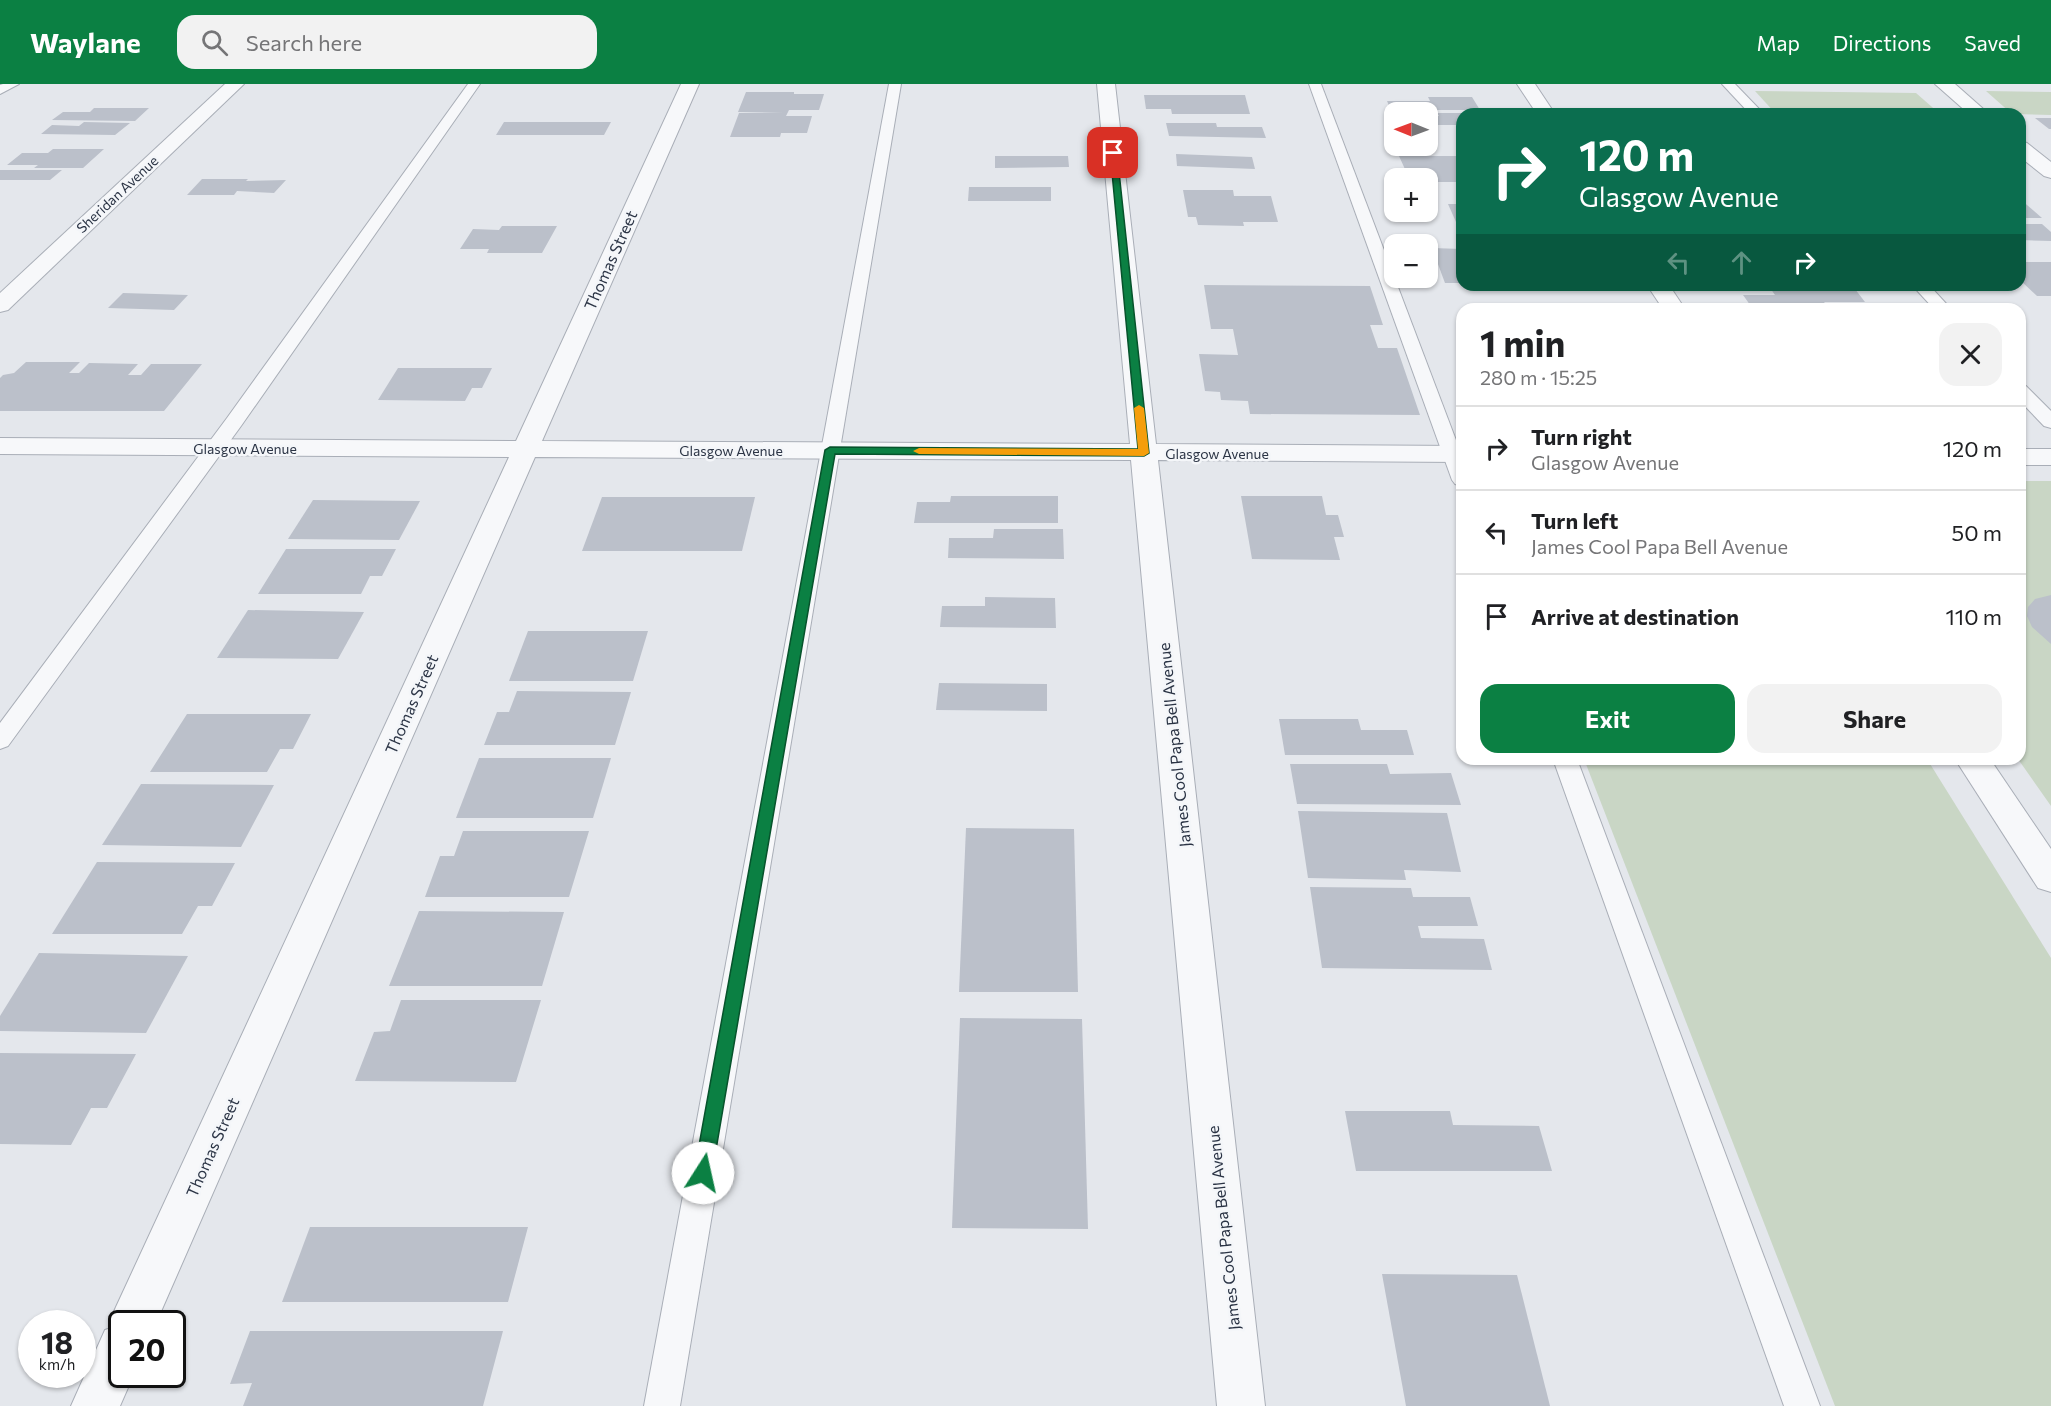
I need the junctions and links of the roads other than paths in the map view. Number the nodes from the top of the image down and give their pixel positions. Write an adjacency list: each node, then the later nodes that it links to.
1 (13, 84): 11 (lane)
2 (235, 84): 19 (street, Sheridan Avenue)
3 (474, 84): 23 (lane)
4 (690, 84): 25 (street, Thomas Street)
5 (895, 84): 26 (lane)
6 (1106, 84): 27 (street, James Cool Papa Bell Avenue)
7 (1315, 84): 24 (lane)
8 (1526, 84): 12 (street)
9 (1728, 84): 13 (lane)
10 (1944, 84): 14 (street)
11 (0, 90)
12 (1541, 108)
13 (1750, 108)
14 (1973, 108)
15 (2026, 152): 16 (street)
16 (2051, 172)
17 (1926, 291): 18 (lane)
18 (1937, 303)
19 (0, 305)
20 (2026, 396): 21 (lane)
21 (2051, 422)
22 (0, 446): 23 (street, Glasgow Avenue)
23 (214, 448): 25 (street, Glasgow Avenue); 31 (lane)
24 (1456, 449)
25 (525, 450): 26 (street, Glasgow Avenue); 35 (street, Thomas Street)
26 (830, 450): 27 (street, Glasgow Avenue); 38 (lane)
27 (1144, 453): 28 (street, Glasgow Avenue); 39 (street, James Cool Papa Bell Avenue)
28 (1456, 454)
29 (2026, 457): 30 (street)
30 (2051, 457)
31 (0, 740)
32 (1566, 765): 40 (lane)
33 (1976, 765): 34 (street)
34 (2051, 878)
35 (138, 1310)
36 (108, 1378): 37 (street)
37 (95, 1406)
38 (662, 1406)
39 (1241, 1406)
40 (1802, 1406)

